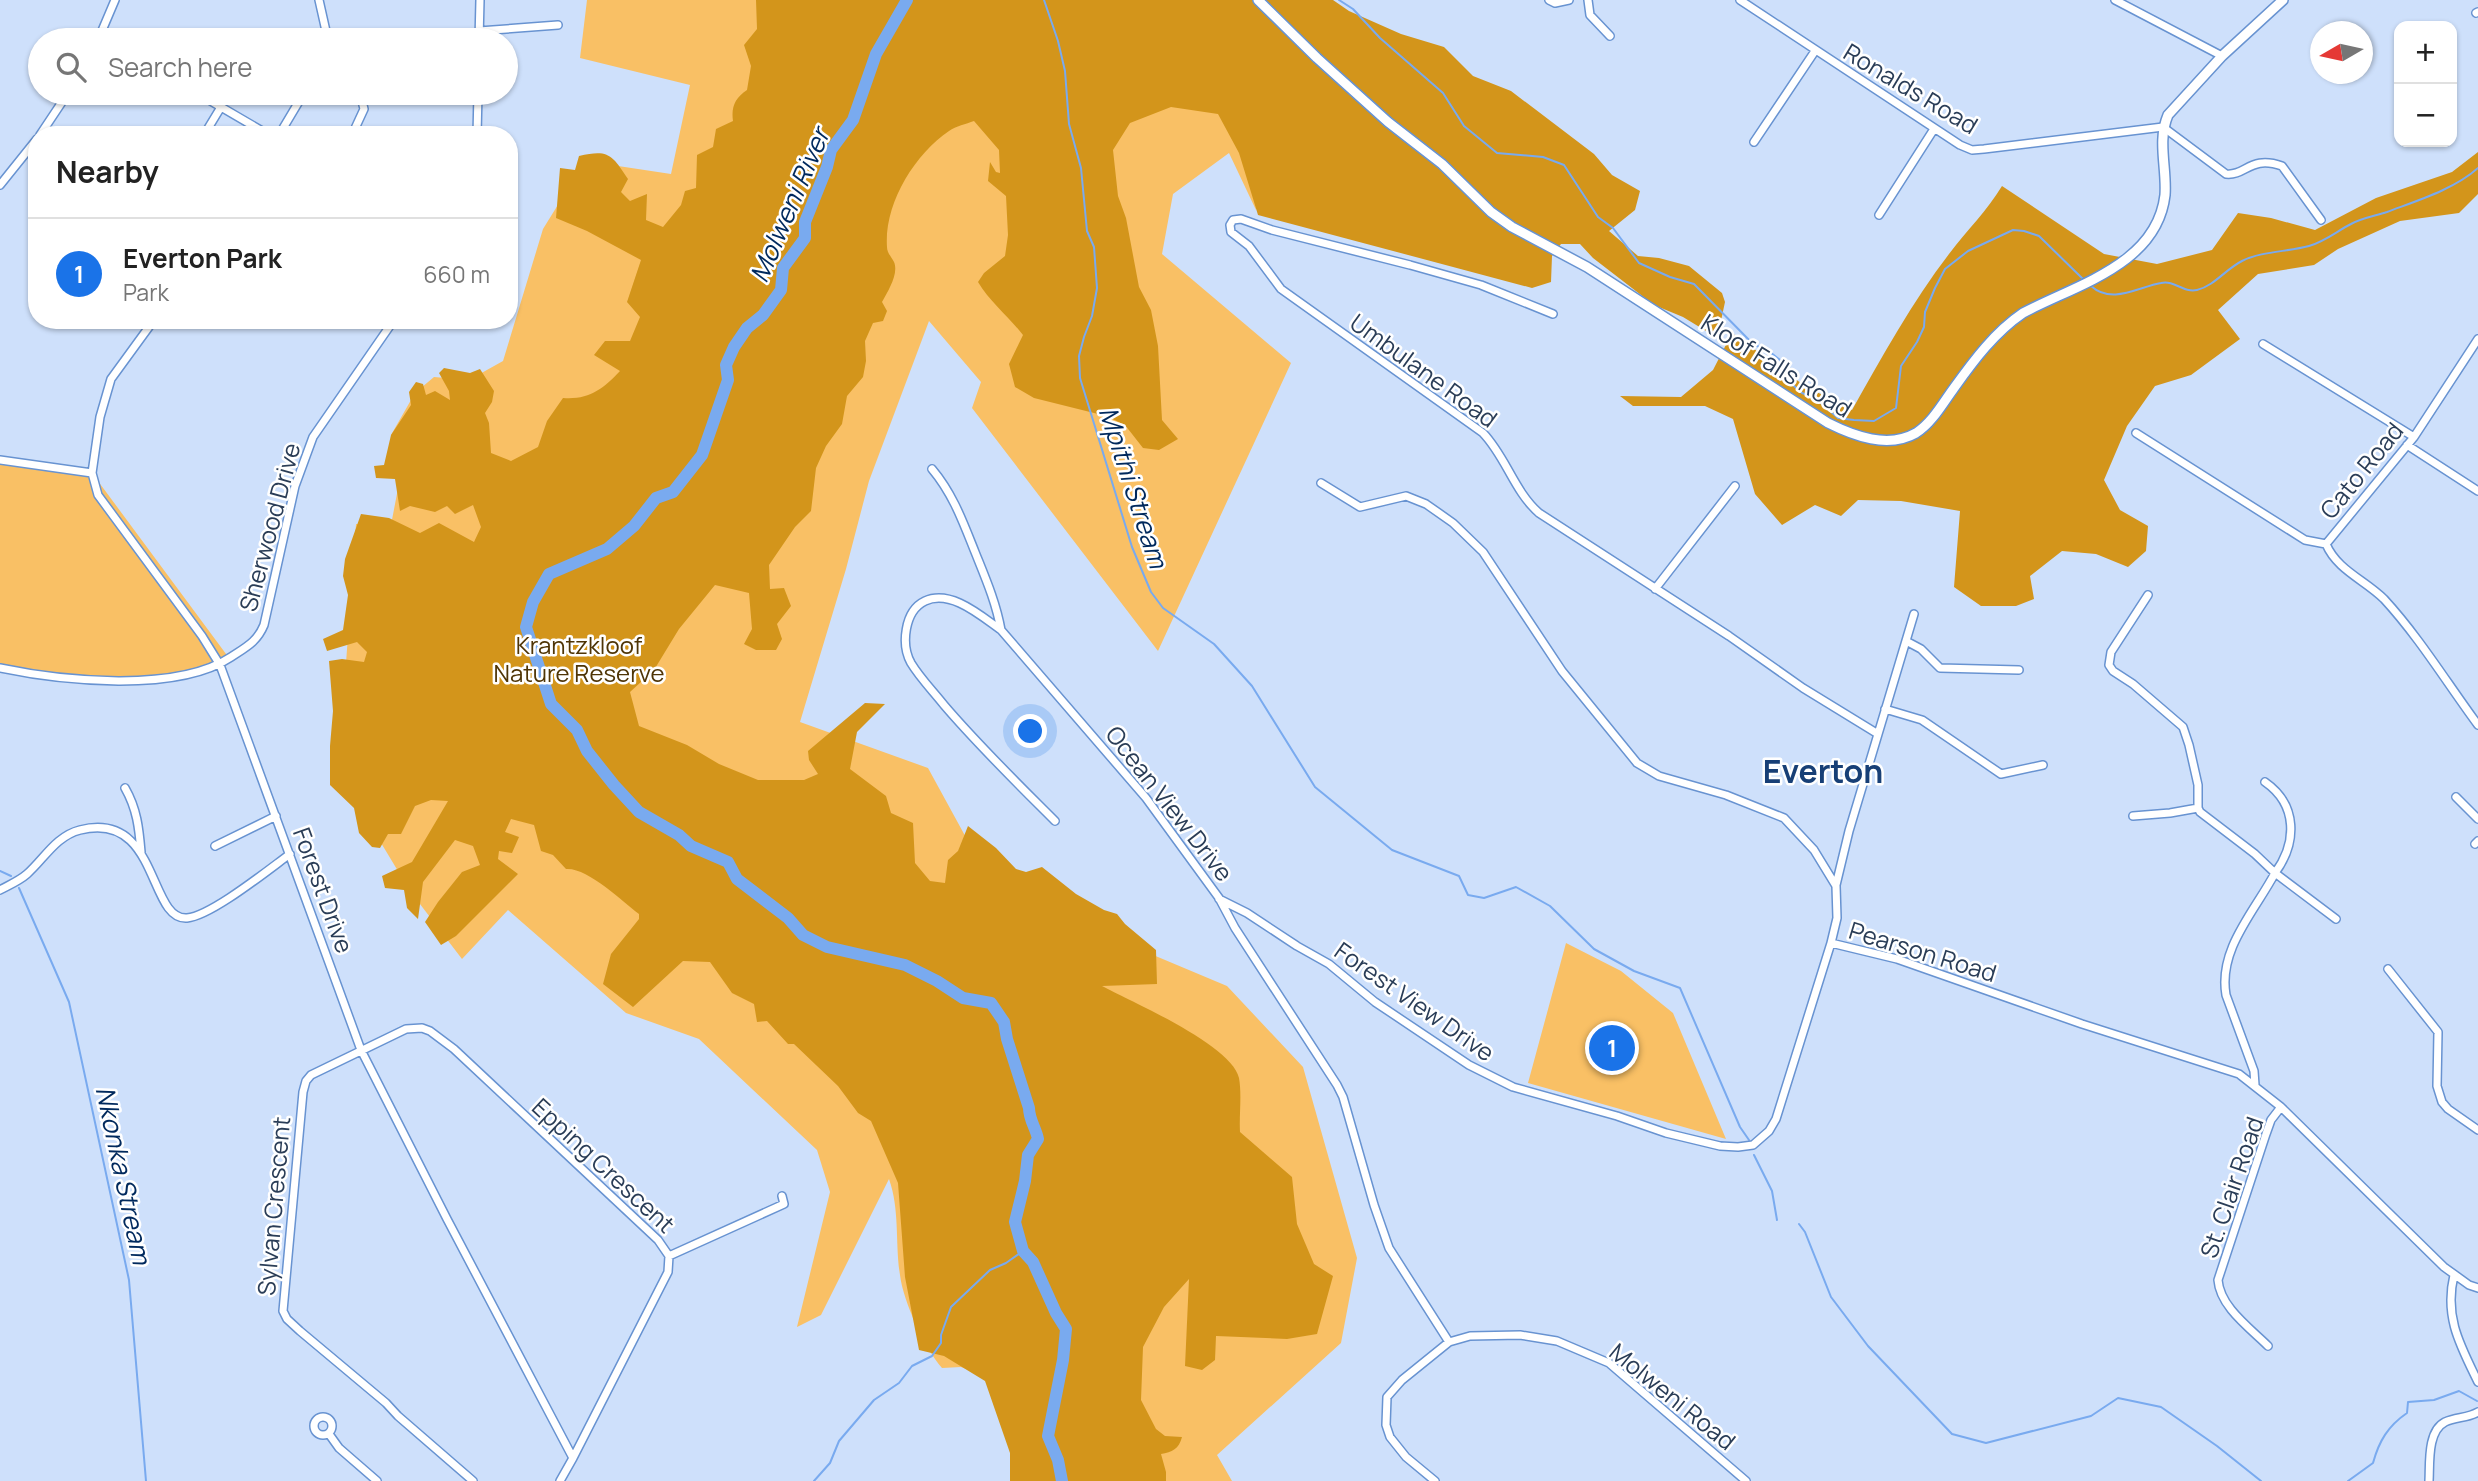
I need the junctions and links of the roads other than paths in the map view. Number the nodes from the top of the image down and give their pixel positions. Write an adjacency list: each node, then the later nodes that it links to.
1 (115, 0): 12 (street)
2 (319, 0): 13 (street)
3 (480, 0): 14 (street)
4 (1258, 0): 31 (main road, Kloof Falls Road)
5 (1549, 0): 6 (street)
6 (1569, 0)
7 (1588, 0): 16 (street)
8 (1740, 0): 17 (street, Ronalds Road)
9 (2115, 0): 18 (street)
10 (2283, 0): 18 (main road)
11 (558, 25): 15 (street)
12 (103, 28)
13 (326, 28)
14 (479, 28)
15 (518, 31)
16 (1610, 36)
17 (1815, 51): 32 (street, Ronalds Road); 33 (street)
18 (2222, 55): 31 (main road)
19 (60, 105): 25 (street)
20 (218, 105): 24 (street)
21 (297, 105): 28 (street)
22 (363, 105): 29 (street)
23 (478, 105): 30 (street)
24 (221, 107): 26 (street); 27 (street)
25 (46, 126)
26 (209, 126)
27 (254, 126)
28 (284, 126)
29 (356, 126)
30 (477, 126)
31 (2163, 127): 32 (street, Ronalds Road); 37 (street)
32 (1934, 129): 36 (street)
33 (1754, 142)
34 (28, 150): 35 (street)
35 (0, 185)
36 (1879, 215)
37 (2321, 220)
38 (1553, 314): 53 (street, Umbulane Road)
39 (147, 329): 48 (street)
40 (388, 329): 58 (street, Sherwood Drive)
41 (2478, 339): 44 (street, Cato Road)
42 (2263, 344): 44 (street)
43 (2136, 433): 52 (street, Cato Road)
44 (2414, 437): 45 (street, Cato Road)
45 (2407, 445): 51 (street); 52 (street, Cato Road)
46 (0, 460): 48 (street)
47 (932, 469): 56 (street)
48 (92, 473): 58 (street, Forest Drive)
49 (1321, 483): 77 (street, Pearson Road)
50 (1735, 486): 53 (street)
51 (2478, 491)
52 (2326, 544): 62 (street)
53 (1654, 589): 63 (street, Umbulane Road)
54 (2148, 595): 68 (street)
55 (1914, 614): 57 (street)
56 (1001, 630): 72 (street, Ocean View Drive); 79 (street, Ocean View Drive)
57 (1906, 641): 60 (street); 61 (street)
58 (220, 665): 59 (street, Sherwood Drive); 69 (street, Forest Drive)
59 (0, 668)
60 (2019, 670)
61 (1885, 709): 63 (street); 64 (street)
62 (2478, 725)
63 (1878, 734): 77 (street)
64 (2043, 765)
65 (2265, 782): 76 (street)
66 (125, 788): 74 (street)
67 (2456, 797): 71 (street)
68 (2198, 808): 70 (street); 76 (street)
69 (276, 816): 73 (street); 75 (street, Forest Drive)
70 (2133, 816)
71 (2478, 819)
72 (1055, 821)
73 (215, 846)
74 (141, 852): 75 (street); 78 (street)
75 (290, 854): 83 (street, Forest Drive)
76 (2275, 873): 80 (street); 84 (street)
77 (1836, 886): 81 (street, Pearson Road)
78 (0, 890)
79 (1219, 898): 81 (street, Forest View Drive); 91 (street, Ocean View Drive)
80 (2336, 919)
81 (1831, 943): 84 (street, Pearson Road)
82 (2388, 969): 86 (street)
83 (361, 1050): 88 (street, Epping Crescent); 96 (street, Forest Drive); 98 (street, Sylvan Crescent)
84 (2255, 1084): 85 (street, Pearson Road)
85 (2281, 1107): 89 (street, Pearson Road); 92 (street, St. Clair Road)
86 (2478, 1130)
87 (782, 1196): 88 (street)
88 (669, 1256): 96 (street, Epping Crescent)
89 (2454, 1276): 90 (street, Pearson Road); 93 (street)
90 (2478, 1288)
91 (1449, 1342): 100 (street); 101 (street, Molweni Road)
92 (2268, 1346)
93 (2478, 1382)
94 (2478, 1412): 102 (street)
95 (329, 1434): 97 (street)
96 (573, 1458): 99 (street)
97 (377, 1481)
98 (472, 1481)
99 (559, 1481)
100 (1435, 1481)
101 (1746, 1481)
102 (2429, 1481)

